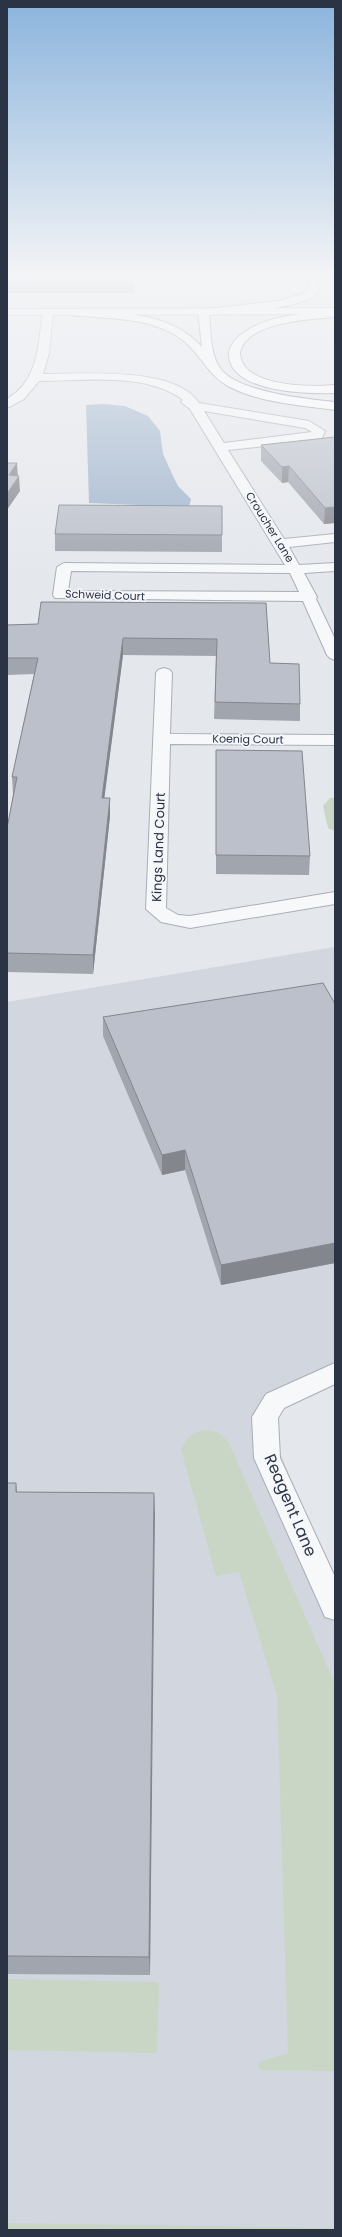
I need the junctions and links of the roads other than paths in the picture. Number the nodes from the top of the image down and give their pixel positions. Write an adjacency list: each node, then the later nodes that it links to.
1 (34, 377): 4 (street)
2 (224, 377): 8 (main road)
3 (254, 377): 5 (main road)
4 (33, 383): 6 (street); 7 (street)
5 (335, 389)
6 (7, 404)
7 (194, 406): 9 (street, Croucher Lane); 9 (street)
8 (335, 406)
9 (220, 447): 11 (street, Croucher Lane)
10 (335, 538): 11 (street)
11 (280, 544): 13 (street, Croucher Lane)
12 (335, 567): 13 (street)
13 (295, 569): 14 (street, Croucher Lane); 14 (street, Schweid Court)
14 (310, 598): 15 (street, Croucher Lane)
15 (335, 655)
16 (164, 673): 17 (street, Kings Land Court)
17 (162, 739): 18 (street, Koenig Court); 19 (street, Kings Land Court)
18 (335, 740)
19 (335, 898)
20 (335, 1373): 21 (street, Reagent Lane)
21 (335, 1608)

